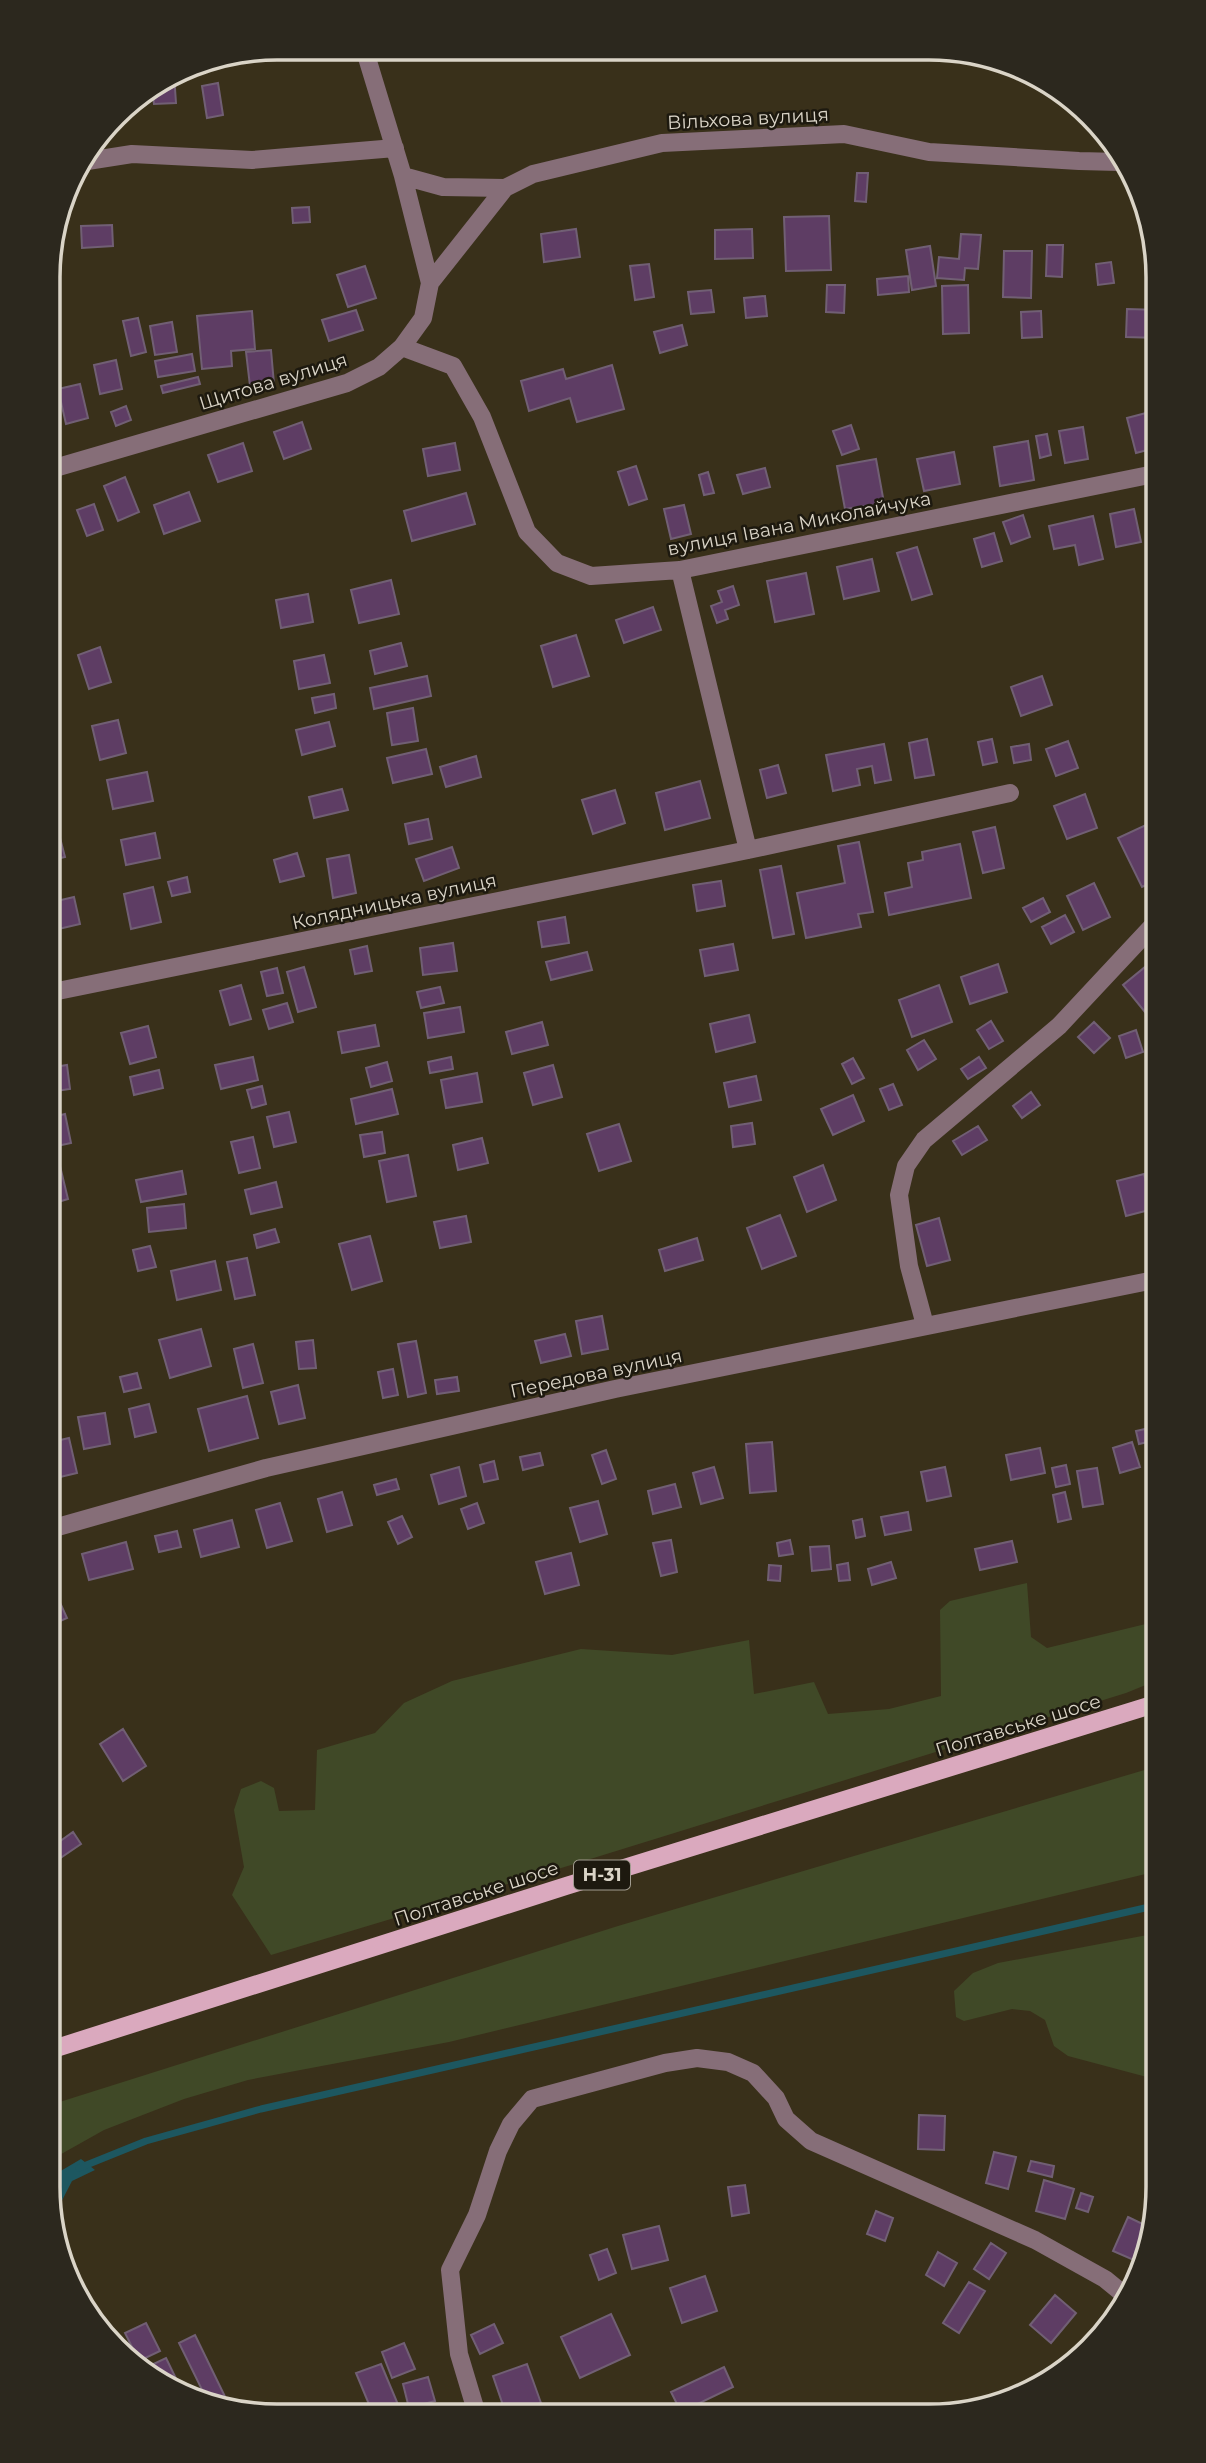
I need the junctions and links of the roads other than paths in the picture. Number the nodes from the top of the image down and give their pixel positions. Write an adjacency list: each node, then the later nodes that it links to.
1 (368, 60): 2 (street, Щитова вулиця)
2 (395, 148): 3 (street); 5 (street, Щитова вулиця)
3 (94, 160)
4 (1113, 162): 6 (street, Вільхова вулиця)
5 (403, 176): 6 (street); 7 (street, Щитова вулиця)
6 (505, 188): 7 (street, Вільхова вулиця)
7 (430, 283): 8 (street, Щитова вулиця)
8 (402, 346): 9 (street, Щитова вулиця); 11 (street, вулиця Івана Миколайчука)
9 (60, 467)
10 (1146, 476): 11 (street, вулиця Івана Миколайчука)
11 (680, 570): 13 (street)
12 (1010, 793): 13 (street, Колядницька вулиця)
13 (748, 850): 15 (street, Колядницька вулиця)
14 (1146, 933): 17 (street)
15 (60, 991)
16 (1146, 1281): 17 (street, Передова вулиця)
17 (925, 1325): 18 (street, Передова вулиця)
18 (59, 1527)
19 (1146, 1707): 20 (main road, Полтавське шосе / Н-31)
20 (59, 2048)
21 (1119, 2291): 22 (street)
22 (474, 2404)

